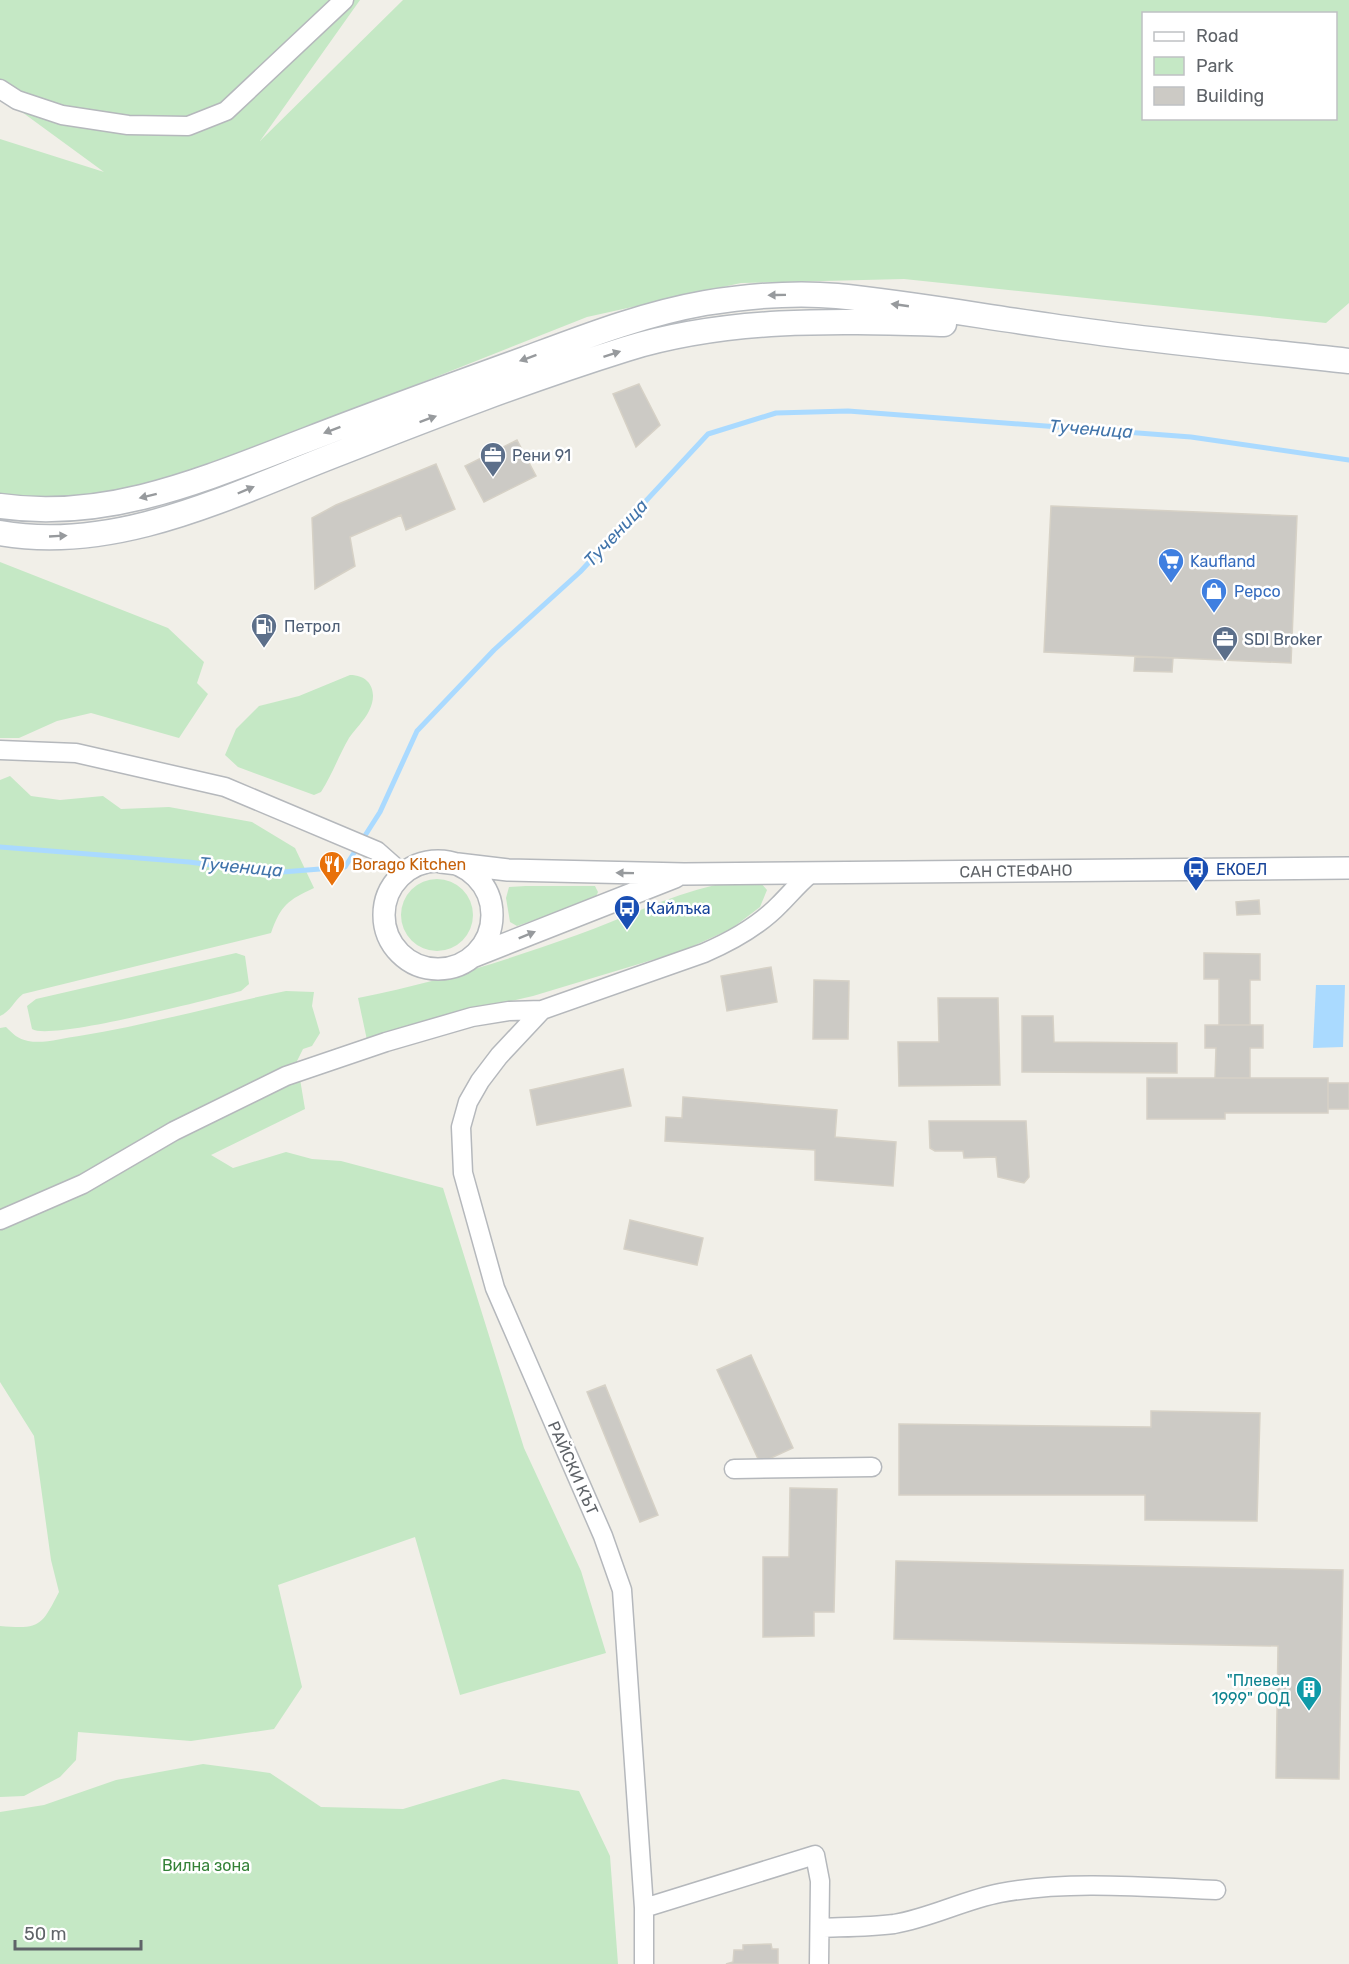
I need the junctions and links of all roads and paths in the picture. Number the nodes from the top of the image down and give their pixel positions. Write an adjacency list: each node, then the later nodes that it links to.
1 (344, 0): 2 (street)
2 (0, 89)
3 (1062, 328): 4 (main road); 5 (main road, one-way to 5); 6 (main road, one-way to 3)
4 (1349, 361)
5 (0, 506)
6 (0, 533)
7 (0, 750): 10 (street)
8 (441, 862): 10 (street); 11 (street, САН СТЕФАНО, one-way to 8); 13 (street)
9 (1349, 868): 12 (street, САН СТЕФАНО)
10 (403, 874): 13 (street)
11 (684, 874): 12 (street, САН СТЕФАНО); 13 (street, САН СТЕФАНО, one-way to 11)
12 (810, 874): 14 (street)
13 (472, 957)
14 (542, 1010): 15 (street); 19 (street, РАЙСКИ КЪТ)
15 (0, 1220)
16 (872, 1467): 17 (street)
17 (734, 1468)
18 (1216, 1890): 20 (street)
19 (644, 1908): 20 (street); 21 (street, РАЙСКИ КЪТ)
20 (820, 1928): 22 (street)
21 (644, 1964)
22 (819, 1964)

